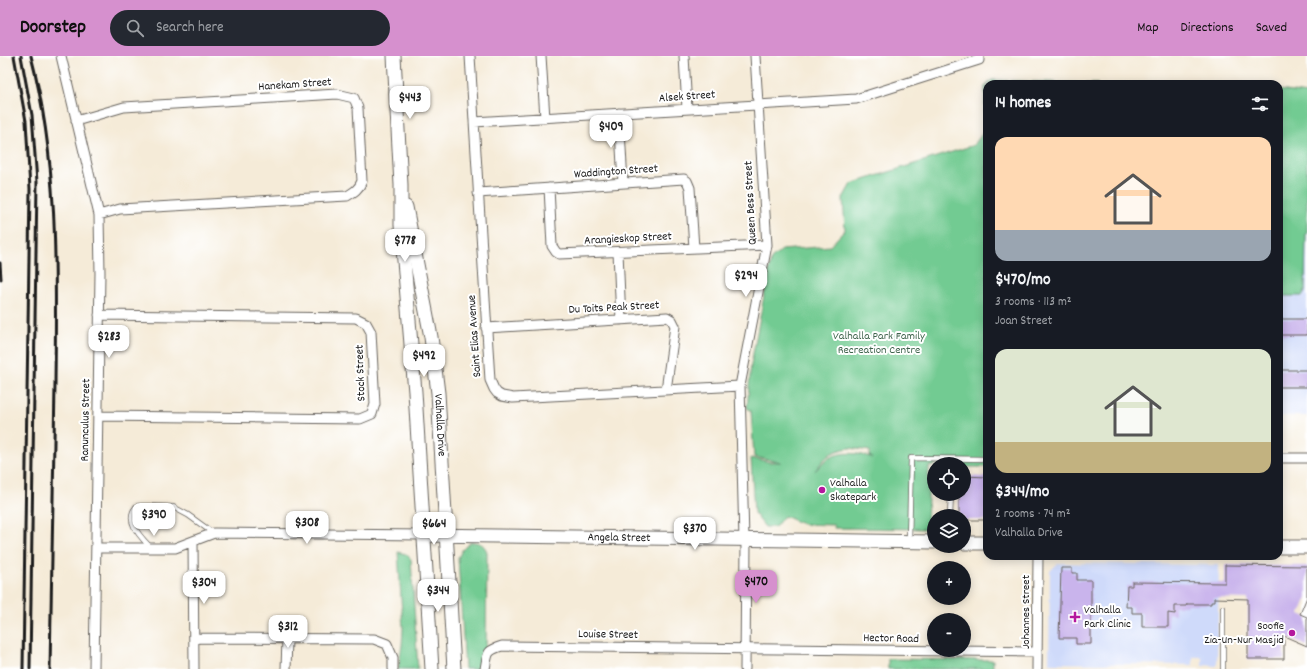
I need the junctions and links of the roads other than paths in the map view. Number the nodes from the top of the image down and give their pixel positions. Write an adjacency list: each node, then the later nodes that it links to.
1 (61, 56): 12 (street, Ranunculus Street)
2 (394, 56): 15 (main road, Valhalla Drive)
3 (470, 56): 13 (street, Saint Elias Avenue)
4 (541, 56): 11 (street)
5 (684, 56): 9 (street)
6 (755, 56): 8 (street, Queen Bess Street)
7 (979, 58): 8 (street, Alsek Street)
8 (758, 105): 9 (street, Alsek Street); 19 (street, Queen Bess Street)
9 (687, 109): 10 (street, Alsek Street)
10 (619, 113): 11 (street, Alsek Street); 14 (street)
11 (545, 118): 13 (street, Alsek Street)
12 (76, 121): 18 (street, Ranunculus Street); 18 (street, Hanekam Street)
13 (474, 122): 17 (street, Saint Elias Avenue)
14 (623, 183): 16 (street, Waddington Street); 20 (street, Waddington Street)
15 (401, 185): 32 (main road, Valhalla Drive); 33 (main road, Valhalla Drive)
16 (549, 188): 17 (street, Waddington Street); 21 (street, Arangieskop Street)
17 (478, 193): 24 (street, Saint Elias Avenue)
18 (99, 215): 22 (street, Ranunculus Street)
19 (767, 245): 20 (street, Arangieskop Street); 25 (street, Queen Bess Street)
20 (694, 248): 21 (street, Arangieskop Street)
21 (618, 252): 23 (street)
22 (100, 315): 27 (street, Ranunculus Street); 27 (street, Stock Street)
23 (622, 320): 24 (street, Du Toits Peak Street); 26 (street, Du Toits Peak Street)
24 (486, 328): 26 (street, Saint Elias Avenue)
25 (740, 386): 26 (street, Saint Elias Avenue); 34 (street, Queen Bess Street)
26 (666, 390)
27 (98, 416): 43 (street, Ranunculus Street)
28 (1283, 458): 29 (street)
29 (1307, 458)
30 (983, 459): 36 (lane)
31 (214, 533): 32 (street); 35 (street); 40 (lane)
32 (424, 535): 33 (main road, Angela Street); 54 (main road, Valhalla Drive)
33 (446, 535): 34 (main road, Angela Street); 55 (main road, Valhalla Drive)
34 (745, 540): 36 (main road, Angela Street); 48 (street, Queen Bess Street)
35 (193, 541): 40 (street); 46 (street)
36 (909, 542): 37 (main road, Angela Street)
37 (927, 542)
38 (971, 543): 39 (main road)
39 (983, 543)
40 (150, 547): 43 (street)
41 (1283, 547): 42 (main road)
42 (1307, 547)
43 (96, 548): 50 (street, Ranunculus Street)
44 (1038, 560): 49 (street, Johannes Street)
45 (1223, 608): 59 (lane)
46 (194, 638): 47 (street); 51 (street)
47 (287, 638): 52 (street); 53 (street)
48 (745, 649): 49 (street, Hector Road); 56 (street, Louise Street); 57 (street, Queen Bess Street)
49 (1037, 652): 58 (street, Johannes Street)
50 (94, 669)
51 (194, 669)
52 (286, 669)
53 (393, 669)
54 (432, 669)
55 (454, 669)
56 (485, 669)
57 (745, 669)
58 (1037, 669)
59 (1223, 669)

